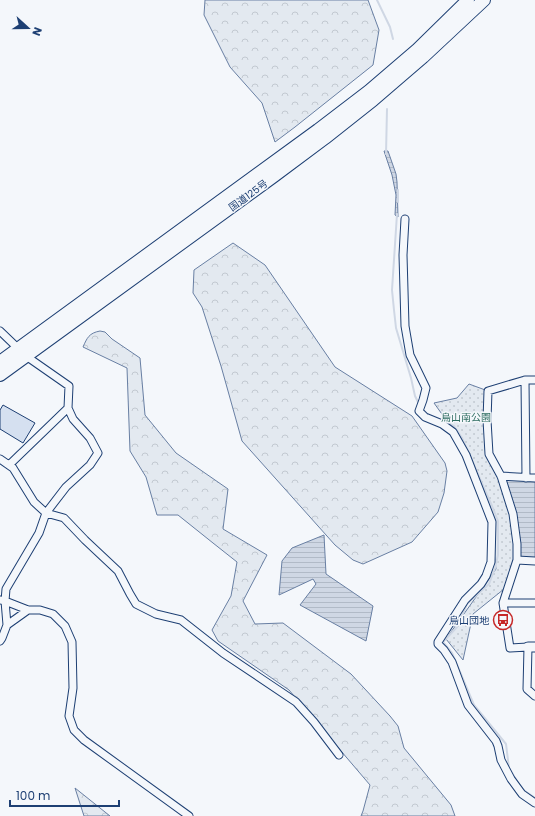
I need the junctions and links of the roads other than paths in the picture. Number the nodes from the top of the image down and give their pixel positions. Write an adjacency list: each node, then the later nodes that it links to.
1 (468, 0): 5 (highway, 国道125号)
2 (484, 0): 5 (highway, 国道125号)
3 (405, 219): 28 (street)
4 (0, 331): 5 (street)
5 (22, 352): 6 (highway, 国道125号); 7 (highway, 国道125号); 10 (street)
6 (0, 362)
7 (0, 375)
8 (525, 380): 9 (street); 13 (street); 14 (street)
9 (535, 380)
10 (68, 408): 12 (street); 16 (street)
11 (0, 459): 12 (street)
12 (10, 465): 16 (street)
13 (501, 476): 14 (street); 17 (street)
14 (526, 478): 15 (street)
15 (535, 478)
16 (46, 513): 19 (street); 27 (street)
17 (517, 560): 18 (street); 20 (street)
18 (535, 561)
19 (2, 600): 22 (street); 23 (street)
20 (504, 603): 21 (street); 25 (street)
21 (535, 603)
22 (28, 610): 23 (street); 29 (street)
23 (7, 625): 24 (street)
24 (0, 640)
25 (531, 647): 26 (street)
26 (535, 696)
27 (339, 755)
28 (535, 803)
29 (189, 816)

